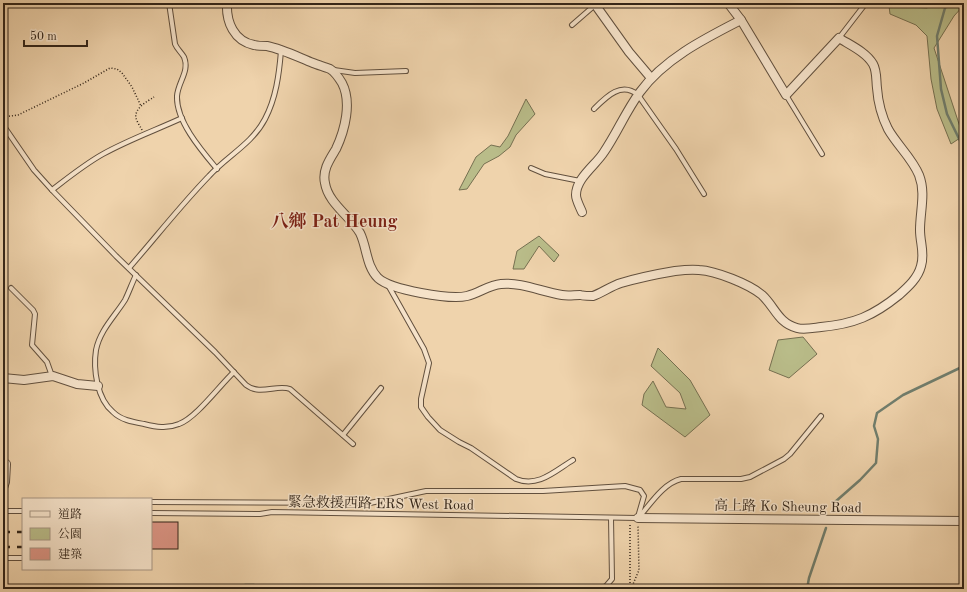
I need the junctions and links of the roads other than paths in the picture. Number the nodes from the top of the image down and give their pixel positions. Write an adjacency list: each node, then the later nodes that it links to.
1 (169, 3): 16 (lane)
2 (227, 3): 9 (street)
3 (728, 3): 6 (street)
4 (866, 3): 8 (lane)
5 (595, 4): 7 (lane); 12 (street)
6 (741, 20): 12 (street); 14 (street)
7 (572, 25)
8 (839, 38): 14 (street); 27 (street)
9 (281, 51): 10 (street); 20 (lane)
10 (332, 70): 11 (lane); 27 (street)
11 (406, 72)
12 (651, 78): 13 (street)
13 (638, 95): 15 (lane); 21 (street); 23 (lane)
14 (786, 96): 18 (lane)
15 (594, 109)
16 (182, 118): 20 (lane); 22 (lane)
17 (3, 125): 22 (lane)
18 (822, 154)
19 (531, 168): 21 (lane)
20 (216, 169): 25 (lane)
21 (580, 181): 24 (street)
22 (52, 190): 25 (lane)
23 (704, 194)
24 (582, 212)
25 (129, 268): 26 (lane)
26 (136, 275): 29 (lane); 32 (lane)
27 (387, 284): 37 (lane)
28 (12, 288): 30 (lane)
29 (234, 372): 32 (lane); 35 (lane)
30 (53, 376): 31 (street); 32 (street)
31 (3, 378)
32 (98, 386)
33 (381, 388): 35 (lane)
34 (821, 416): 45 (lane)
35 (343, 435): 36 (lane)
36 (353, 444)
37 (573, 460)
38 (6, 464): 39 (street)
39 (3, 488)
40 (152, 502): 45 (lane)
41 (3, 511): 42 (lane)
42 (22, 511)
43 (152, 513): 44 (lane, 緊急救援西路 ERS West Road)
44 (611, 518): 45 (lane, 高上路 Ko Sheung Road); 49 (lane)
45 (634, 518): 46 (street, 高上路 Ko Sheung Road)
46 (964, 521)
47 (3, 558): 48 (lane)
48 (22, 558)
49 (226, 589)

